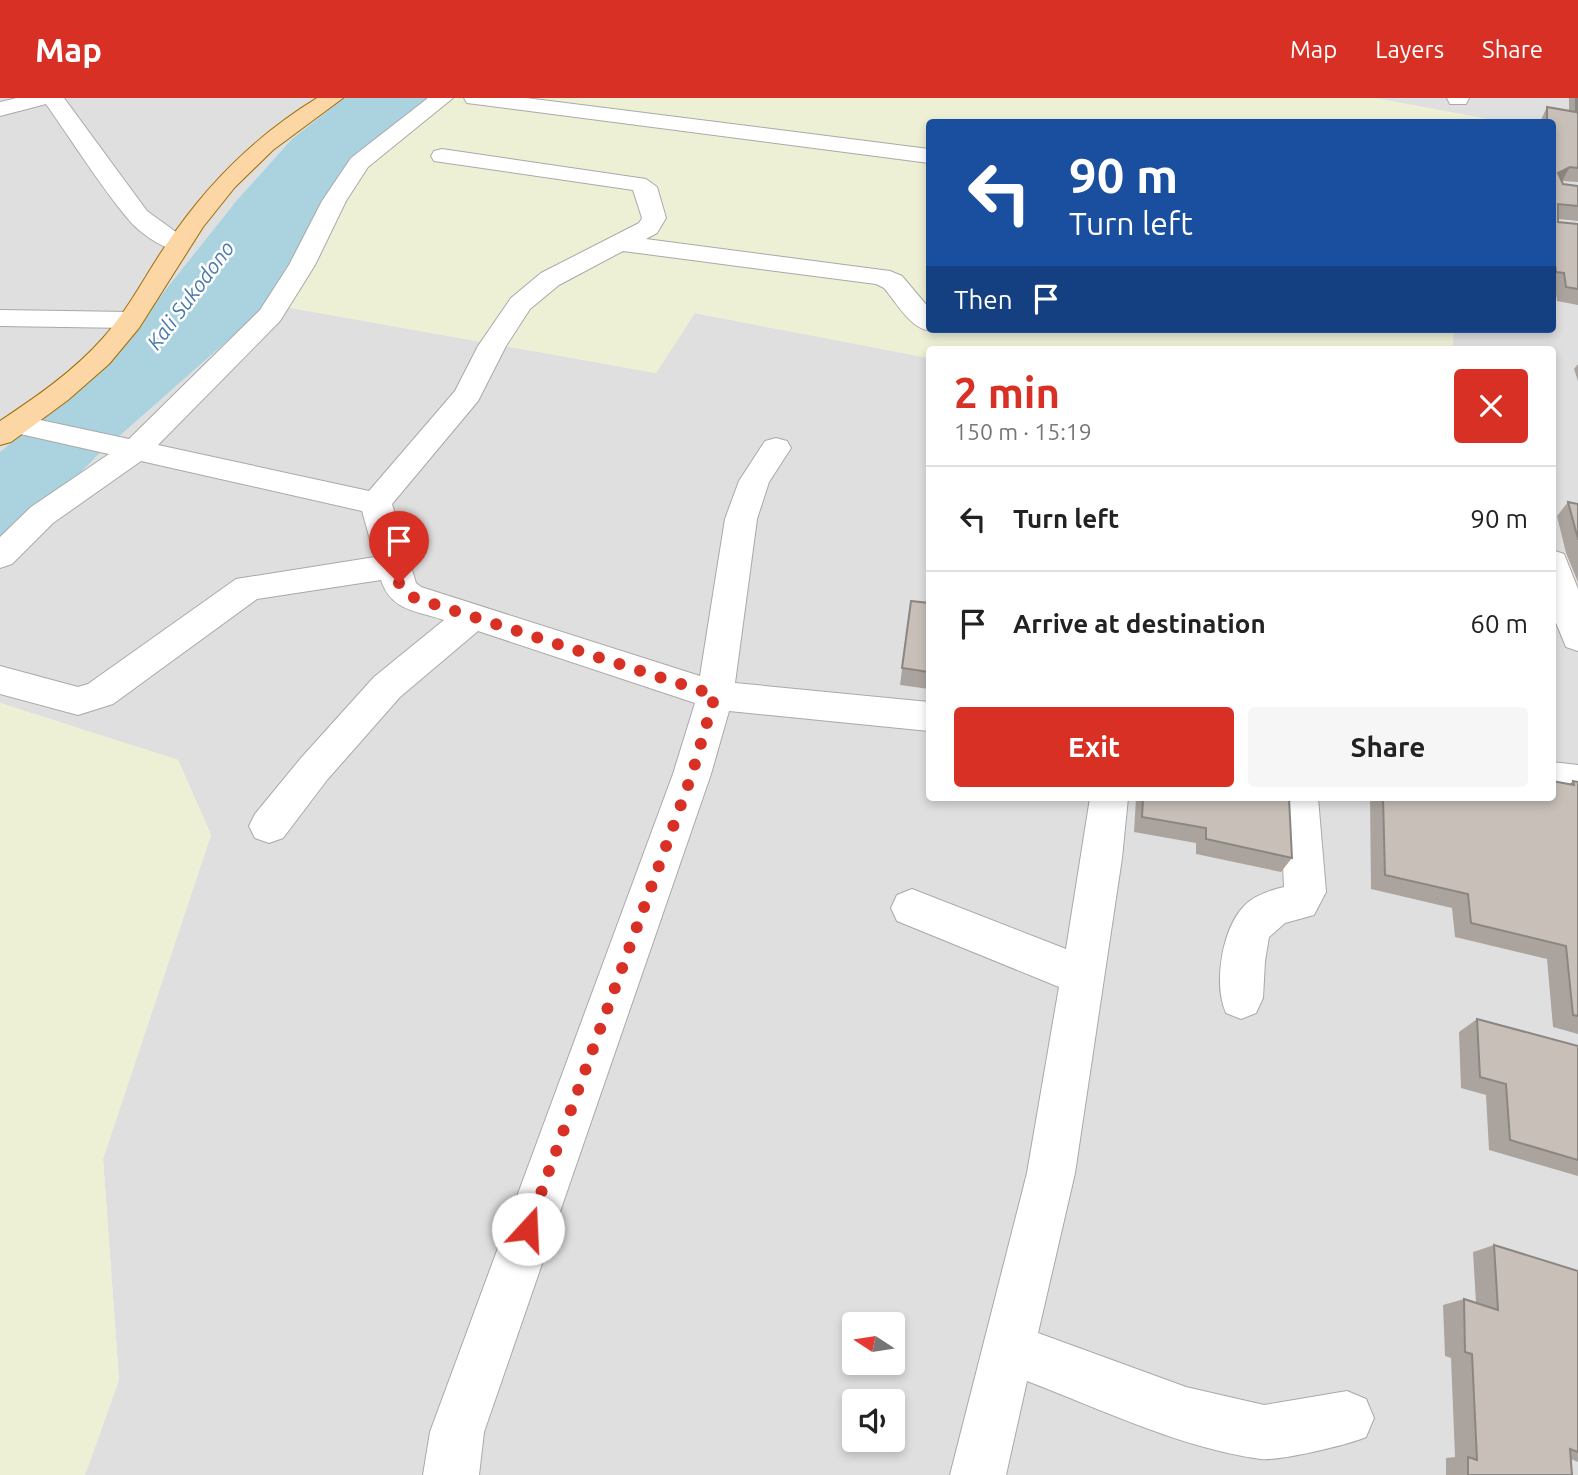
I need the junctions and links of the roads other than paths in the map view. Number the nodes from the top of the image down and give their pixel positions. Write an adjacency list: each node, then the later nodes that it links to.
1 (42, 98): 6 (street)
2 (52, 98): 10 (street)
3 (332, 98): 10 (main road)
4 (442, 98): 16 (street)
5 (475, 98): 8 (street)
6 (0, 109)
7 (442, 156): 9 (street)
8 (926, 156)
9 (622, 243): 13 (street); 17 (street)
10 (178, 245): 12 (main road)
11 (0, 318): 12 (street)
12 (129, 320): 14 (main road)
13 (926, 320)
14 (14, 428): 16 (street)
15 (776, 448): 24 (street)
16 (130, 450): 17 (street); 18 (street)
17 (376, 503): 19 (street)
18 (0, 556)
19 (393, 565): 21 (street); 23 (street)
20 (1556, 574): 22 (street)
21 (473, 616): 24 (street); 30 (street)
22 (1578, 638)
23 (0, 680)
24 (715, 695): 25 (street); 36 (street)
25 (926, 716)
26 (1556, 778): 27 (street)
27 (1578, 781)
28 (1109, 801): 32 (street)
29 (1298, 801): 33 (street)
30 (269, 826)
31 (912, 908): 32 (street)
32 (1083, 976): 34 (street)
33 (1241, 998)
34 (1009, 1348): 35 (street); 37 (street)
35 (1347, 1418)
36 (451, 1475)
37 (978, 1475)

